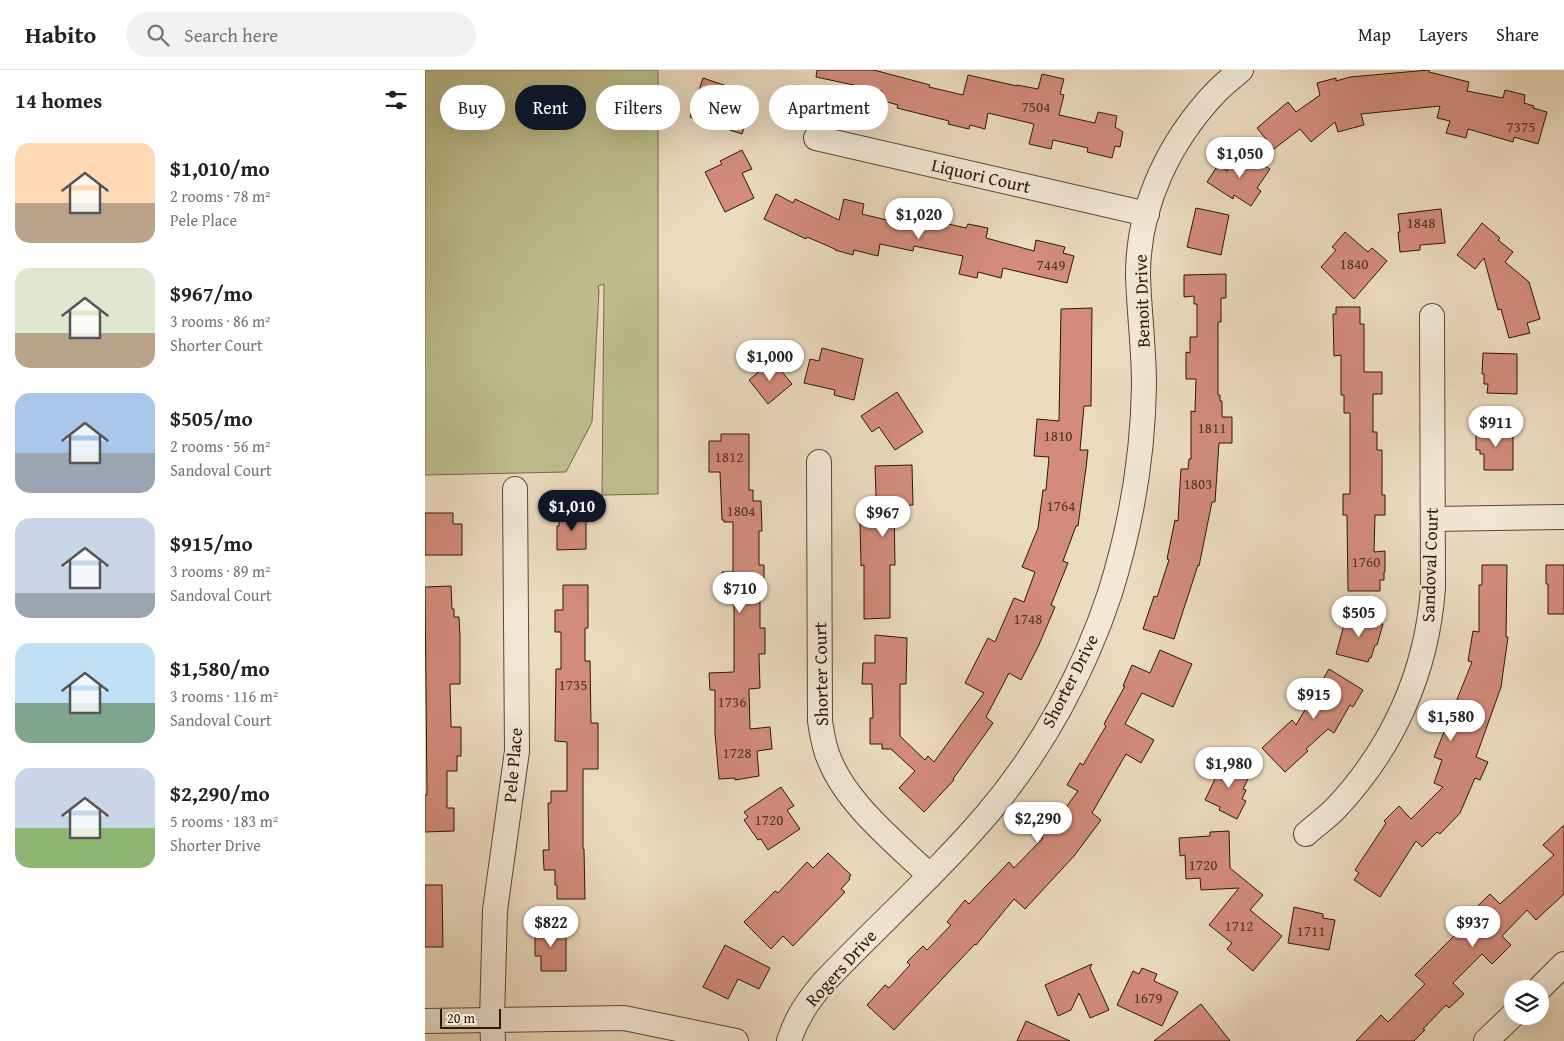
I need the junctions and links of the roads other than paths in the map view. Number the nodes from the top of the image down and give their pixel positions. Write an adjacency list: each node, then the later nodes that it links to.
1 (1241, 70): 3 (street, Benoit Drive)
2 (816, 138): 3 (street, Liquori Court)
3 (1147, 214): 5 (street, Benoit Drive)
4 (1432, 316): 9 (street, Sandoval Court)
5 (1144, 385): 11 (street, Shorter Drive)
6 (819, 462): 11 (street, Shorter Court)
7 (515, 489): 17 (street, Pele Place)
8 (1564, 517): 9 (street)
9 (1433, 519): 10 (street, Sandoval Court)
10 (1306, 834)
11 (930, 876): 12 (street, Shorter Drive)
12 (883, 922): 19 (street, Rogers Drive)
13 (1564, 964): 14 (street)
14 (1548, 980)
15 (425, 1020): 17 (street)
16 (1504, 1024): 20 (street)
17 (493, 1030): 18 (street)
18 (736, 1041)
19 (789, 1041)
20 (1486, 1041)

